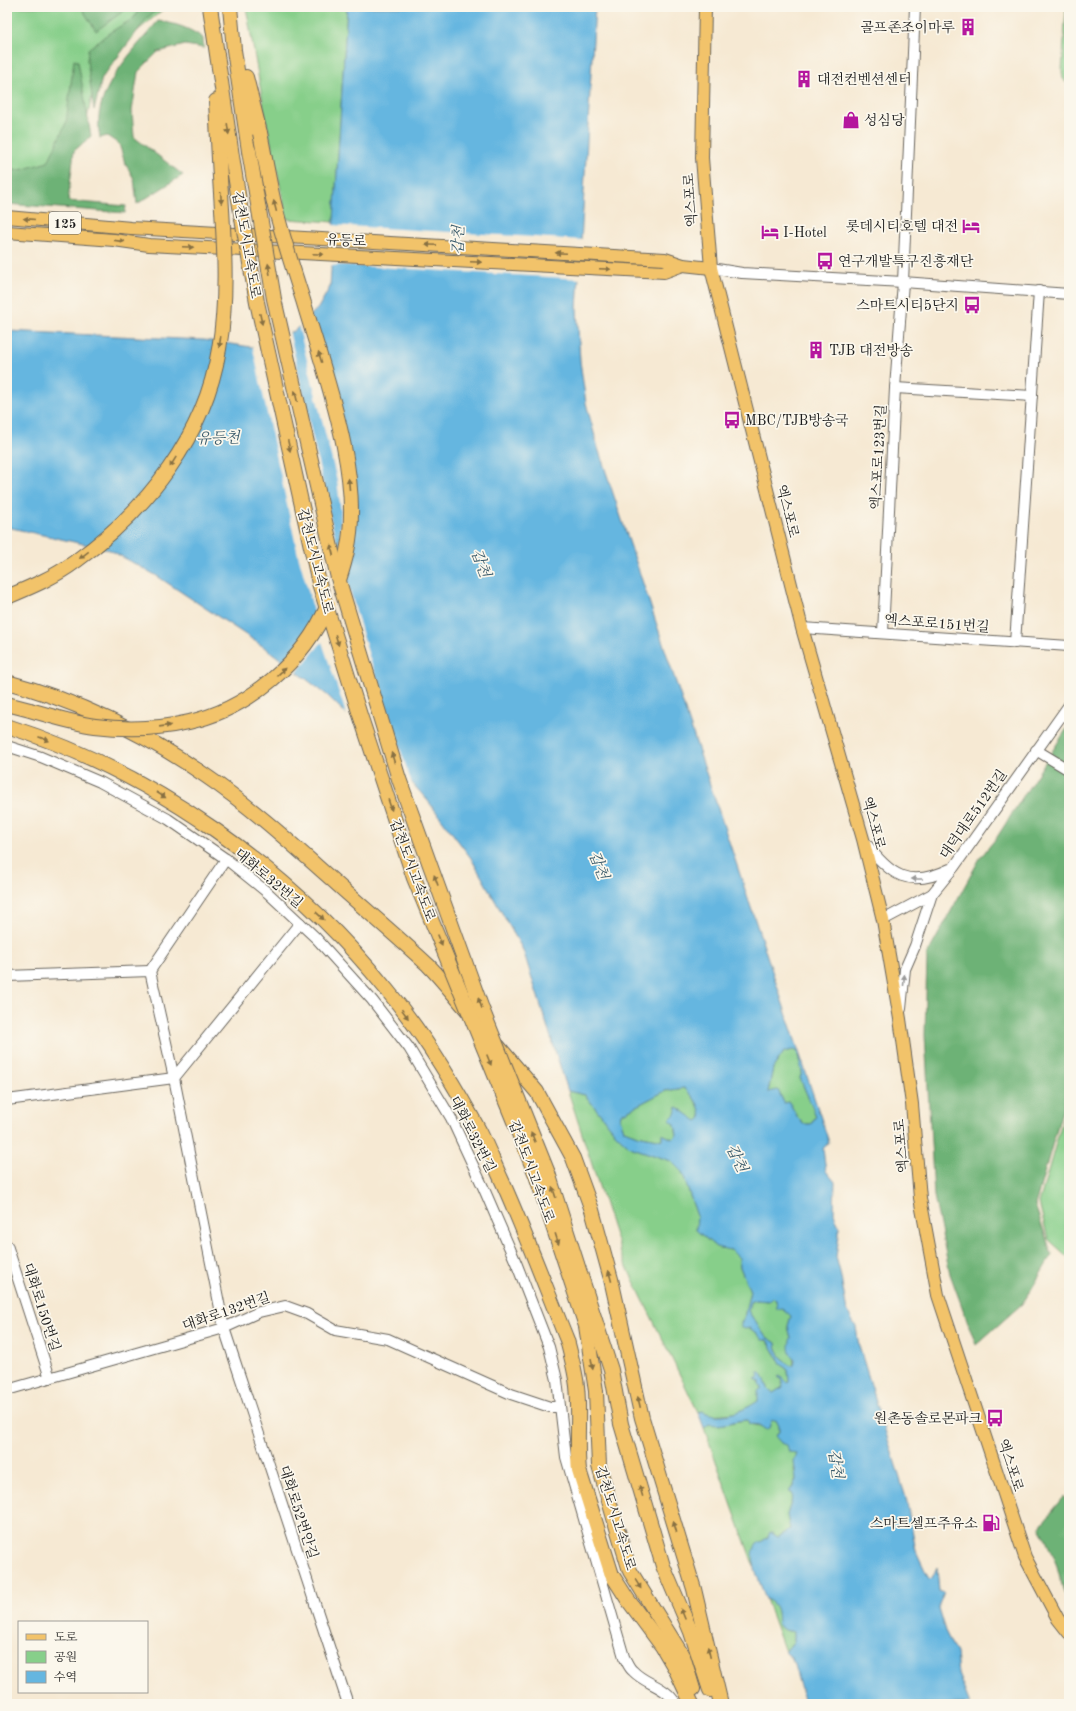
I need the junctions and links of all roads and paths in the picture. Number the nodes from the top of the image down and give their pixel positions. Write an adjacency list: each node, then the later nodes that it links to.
1 (705, 7): 9 (main road, 엑스포로)
2 (915, 7): 10 (street, 엑스포로123번길)
3 (230, 10): 21 (highway, one-way to 3, bridge); 38 (highway, 갑천도시고속도로, one-way to 3, bridge)
4 (211, 12): 5 (highway, 갑천도시고속도로, one-way to 5)
5 (226, 158): 15 (highway, one-way to 15, bridge); 38 (highway, 갑천도시고속도로, one-way to 38, bridge)
6 (7, 217): 8 (main road, 유등로 / 125, one-way to 6, bridge)
7 (7, 232): 8 (main road, 유등로 / 125, one-way to 8, bridge)
8 (683, 265): 9 (main road, 유등로)
9 (711, 268): 10 (street); 16 (main road, 엑스포로)
10 (903, 282): 11 (street); 13 (street, 엑스포로123번길)
11 (1039, 291): 12 (street); 14 (street)
12 (1069, 294)
13 (895, 388): 14 (street); 17 (street, 엑스포로123번길)
14 (1032, 396): 18 (street)
15 (7, 597)
16 (802, 628): 17 (street, 엑스포로151번길); 27 (main road, 엑스포로)
17 (883, 633): 18 (street, 엑스포로151번길)
18 (1015, 643): 19 (street, 엑스포로151번길)
19 (1069, 646)
20 (7, 682): 50 (highway, one-way to 20)
21 (7, 704)
22 (1069, 705): 25 (street, 대덕대로512번길)
23 (7, 726): 47 (highway, one-way to 47)
24 (7, 746): 28 (street, 대화로32번길)
25 (1036, 750): 26 (street); 29 (street, 대덕대로512번길)
26 (1069, 770)
27 (863, 839): 29 (street, one-way to 27); 31 (main road, 엑스포로)
28 (226, 859): 32 (street, 대화로32번길); 33 (street)
29 (954, 867): 30 (street, 대덕대로512번길)
30 (932, 894): 31 (street, 대덕대로512번길); 35 (street, one-way to 30)
31 (882, 920): 35 (main road, 엑스포로)
32 (300, 923): 36 (street); 43 (street, 대화로32번길)
33 (150, 971): 34 (street); 36 (street, 대화로52번안길)
34 (7, 976)
35 (900, 1019): 44 (main road, 엑스포로)
36 (174, 1078): 37 (street); 40 (street, 대화로52번안길)
37 (7, 1100)
38 (542, 1174): 48 (highway, 갑천도시고속도로, one-way to 48); 49 (highway, 갑천도시고속도로, one-way to 38)
39 (7, 1245): 41 (street, 대화로150번길)
40 (224, 1328): 41 (street, 대화로132번길); 43 (street, 대화로132번길); 45 (street, 대화로52번안길)
41 (50, 1378): 42 (street, 대화로132번길)
42 (7, 1390)
43 (560, 1407): 46 (street, 대화로32번길)
44 (1069, 1633)
45 (348, 1704)
46 (676, 1704)
47 (692, 1704)
48 (698, 1704)
49 (714, 1704)
50 (721, 1704)

